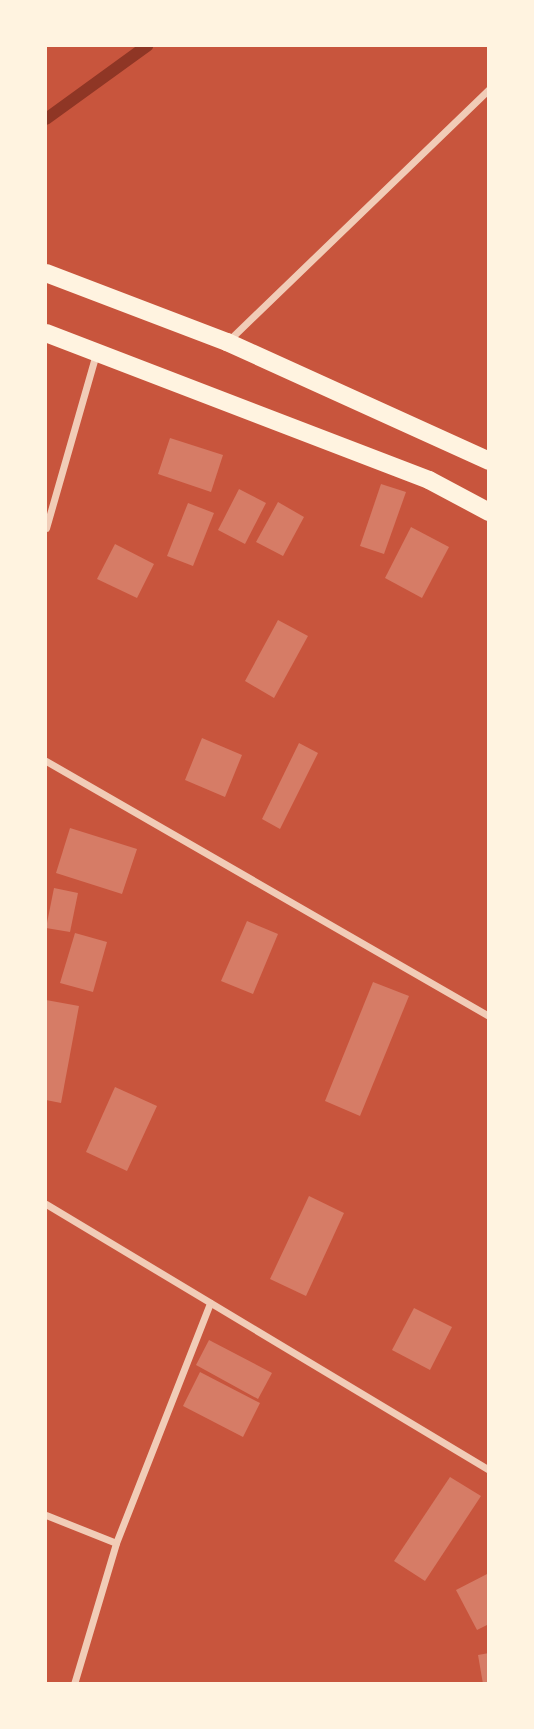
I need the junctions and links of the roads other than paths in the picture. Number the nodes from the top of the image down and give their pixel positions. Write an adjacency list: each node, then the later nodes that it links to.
1 (488, 89): 4 (street)
2 (46, 273): 4 (main road)
3 (46, 333): 5 (main road)
4 (227, 342): 6 (main road)
5 (96, 352): 7 (main road); 8 (street)
6 (488, 461)
7 (488, 512)
8 (46, 528)
9 (46, 761): 10 (street)
10 (488, 1016)
11 (46, 1205): 12 (street)
12 (210, 1303): 13 (street); 15 (street)
13 (488, 1470)
14 (46, 1514): 15 (street)
15 (116, 1543): 16 (street)
16 (74, 1684)

